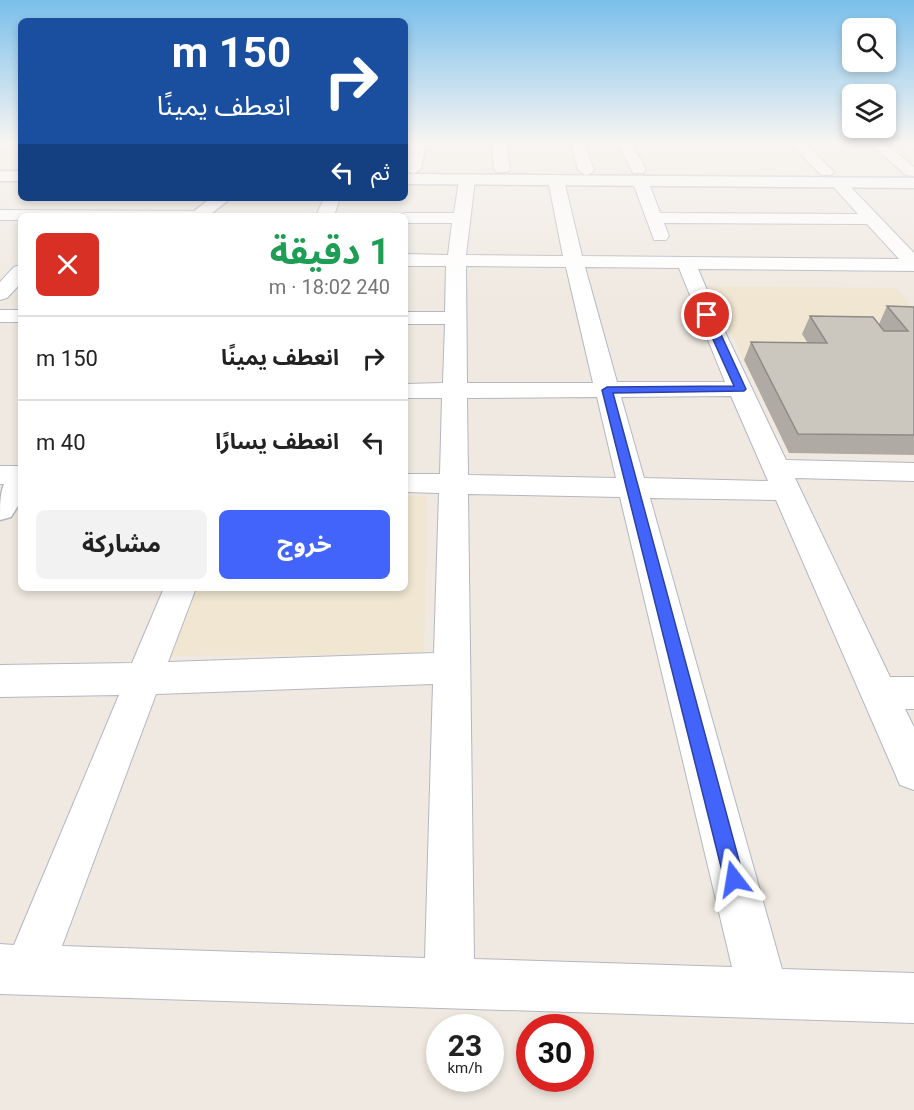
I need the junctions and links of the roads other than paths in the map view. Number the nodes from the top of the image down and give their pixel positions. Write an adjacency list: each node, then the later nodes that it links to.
1 (465, 194): 13 (street)
2 (559, 194): 20 (street)
3 (645, 194): 14 (street)
4 (847, 194): 16 (street)
5 (92, 201): 8 (street)
6 (216, 201): 7 (main road)
7 (198, 211): 9 (street)
8 (80, 213)
9 (150, 213)
10 (0, 215): 11 (street)
11 (18, 215)
12 (408, 218): 13 (street)
13 (462, 218): 18 (street)
14 (653, 218): 15 (street); 21 (street)
15 (762, 218): 16 (street); 23 (street)
16 (872, 219): 22 (street)
17 (408, 260): 18 (street)
18 (456, 261): 20 (street); 28 (street)
19 (18, 262): 24 (street)
20 (574, 262): 21 (street); 30 (street)
21 (677, 262): 23 (street); 29 (street)
22 (914, 264): 23 (street)
23 (799, 265)
24 (0, 294)
25 (0, 316): 26 (street)
26 (18, 316)
27 (408, 318): 28 (street)
28 (456, 318): 32 (street)
29 (741, 389): 30 (street); 36 (street)
30 (607, 390): 32 (street); 40 (street)
31 (408, 391): 32 (street)
32 (455, 391): 39 (street)
33 (914, 472): 36 (street)
34 (0, 475): 35 (street)
35 (18, 477)
36 (783, 480): 40 (street); 46 (street)
37 (18, 481): 41 (main road)
38 (408, 483): 39 (street)
39 (454, 484): 40 (street); 43 (street)
40 (633, 488): 50 (street)
41 (0, 508)
42 (179, 591): 44 (street)
43 (452, 668): 44 (street); 49 (street)
44 (145, 679): 45 (street); 48 (street)
45 (0, 681)
46 (896, 693): 47 (street)
47 (914, 771)
48 (14, 969): 49 (street)
49 (449, 983): 50 (street)
50 (764, 994): 51 (street)
51 (914, 998)

